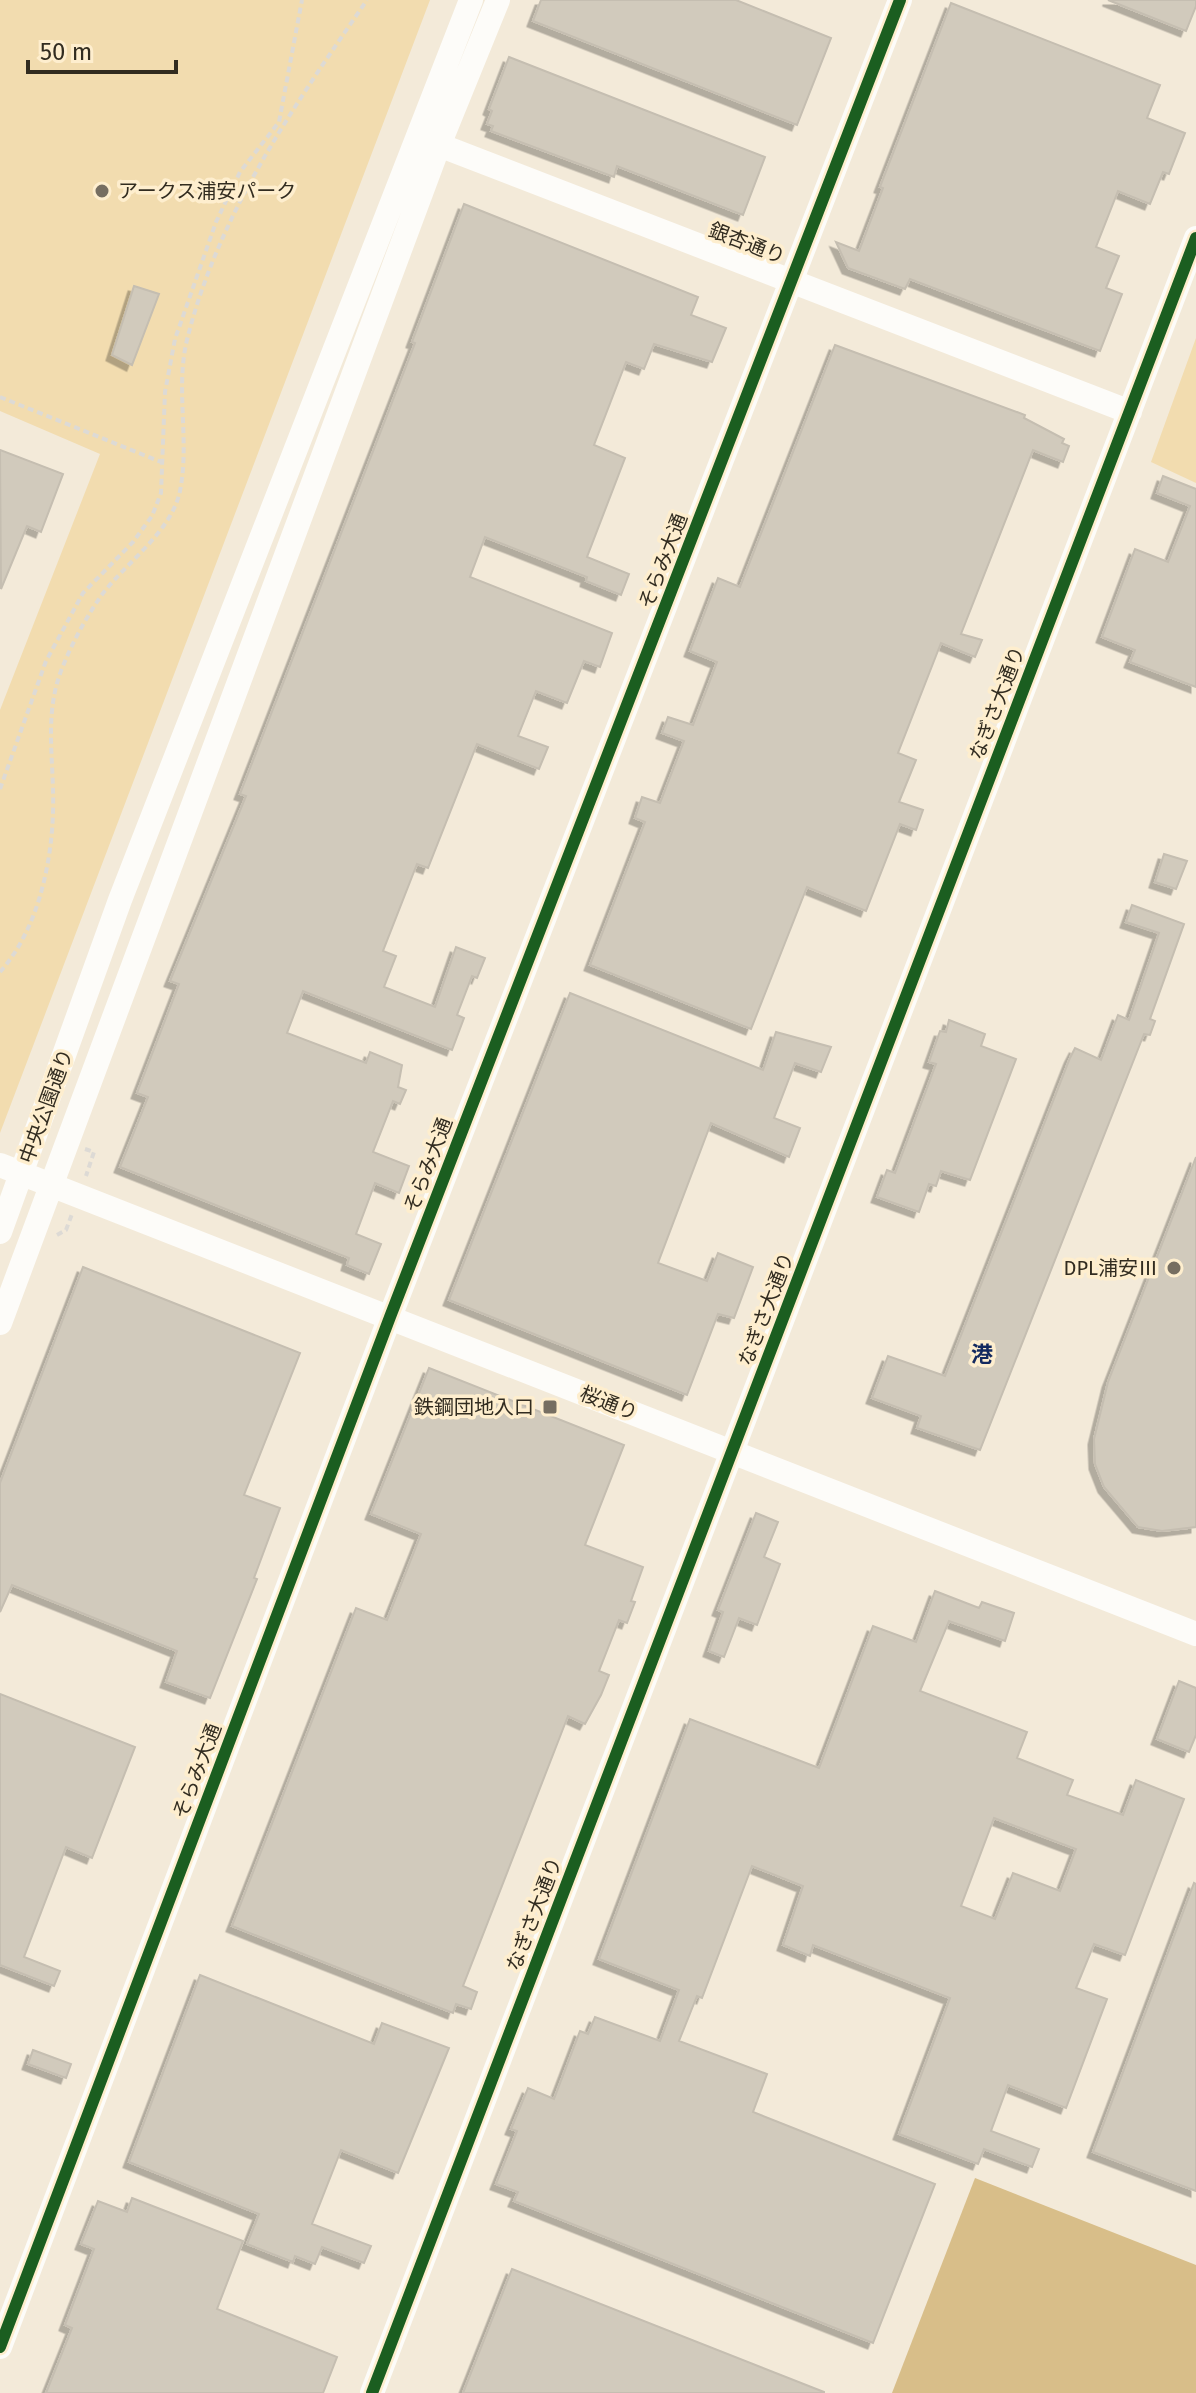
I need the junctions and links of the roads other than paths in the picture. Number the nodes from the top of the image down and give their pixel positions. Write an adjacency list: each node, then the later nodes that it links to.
1 (471, 0): 8 (street, 中央公園通り)
2 (498, 0): 4 (street, 中央公園通り)
3 (900, 0): 6 (street, そらみ大通)
4 (439, 145): 6 (street, 銀杏通り); 9 (street, 中央公園通り)
5 (1196, 238): 7 (street, なぎさ大通り)
6 (793, 282): 7 (street, 銀杏通り); 11 (street, そらみ大通)
7 (1130, 412): 13 (street, なぎさ大通り)
8 (11, 1170): 9 (street, 桜通り); 10 (street, 中央公園通り)
9 (52, 1185): 11 (street, 桜通り); 12 (street, 中央公園通り)
10 (0, 1232)
11 (390, 1317): 13 (street, 桜通り); 15 (street, そらみ大通)
12 (0, 1323)
13 (733, 1451): 14 (street, 桜通り); 16 (street, なぎさ大通り)
14 (1196, 1634)
15 (0, 2347)
16 (372, 2393)

